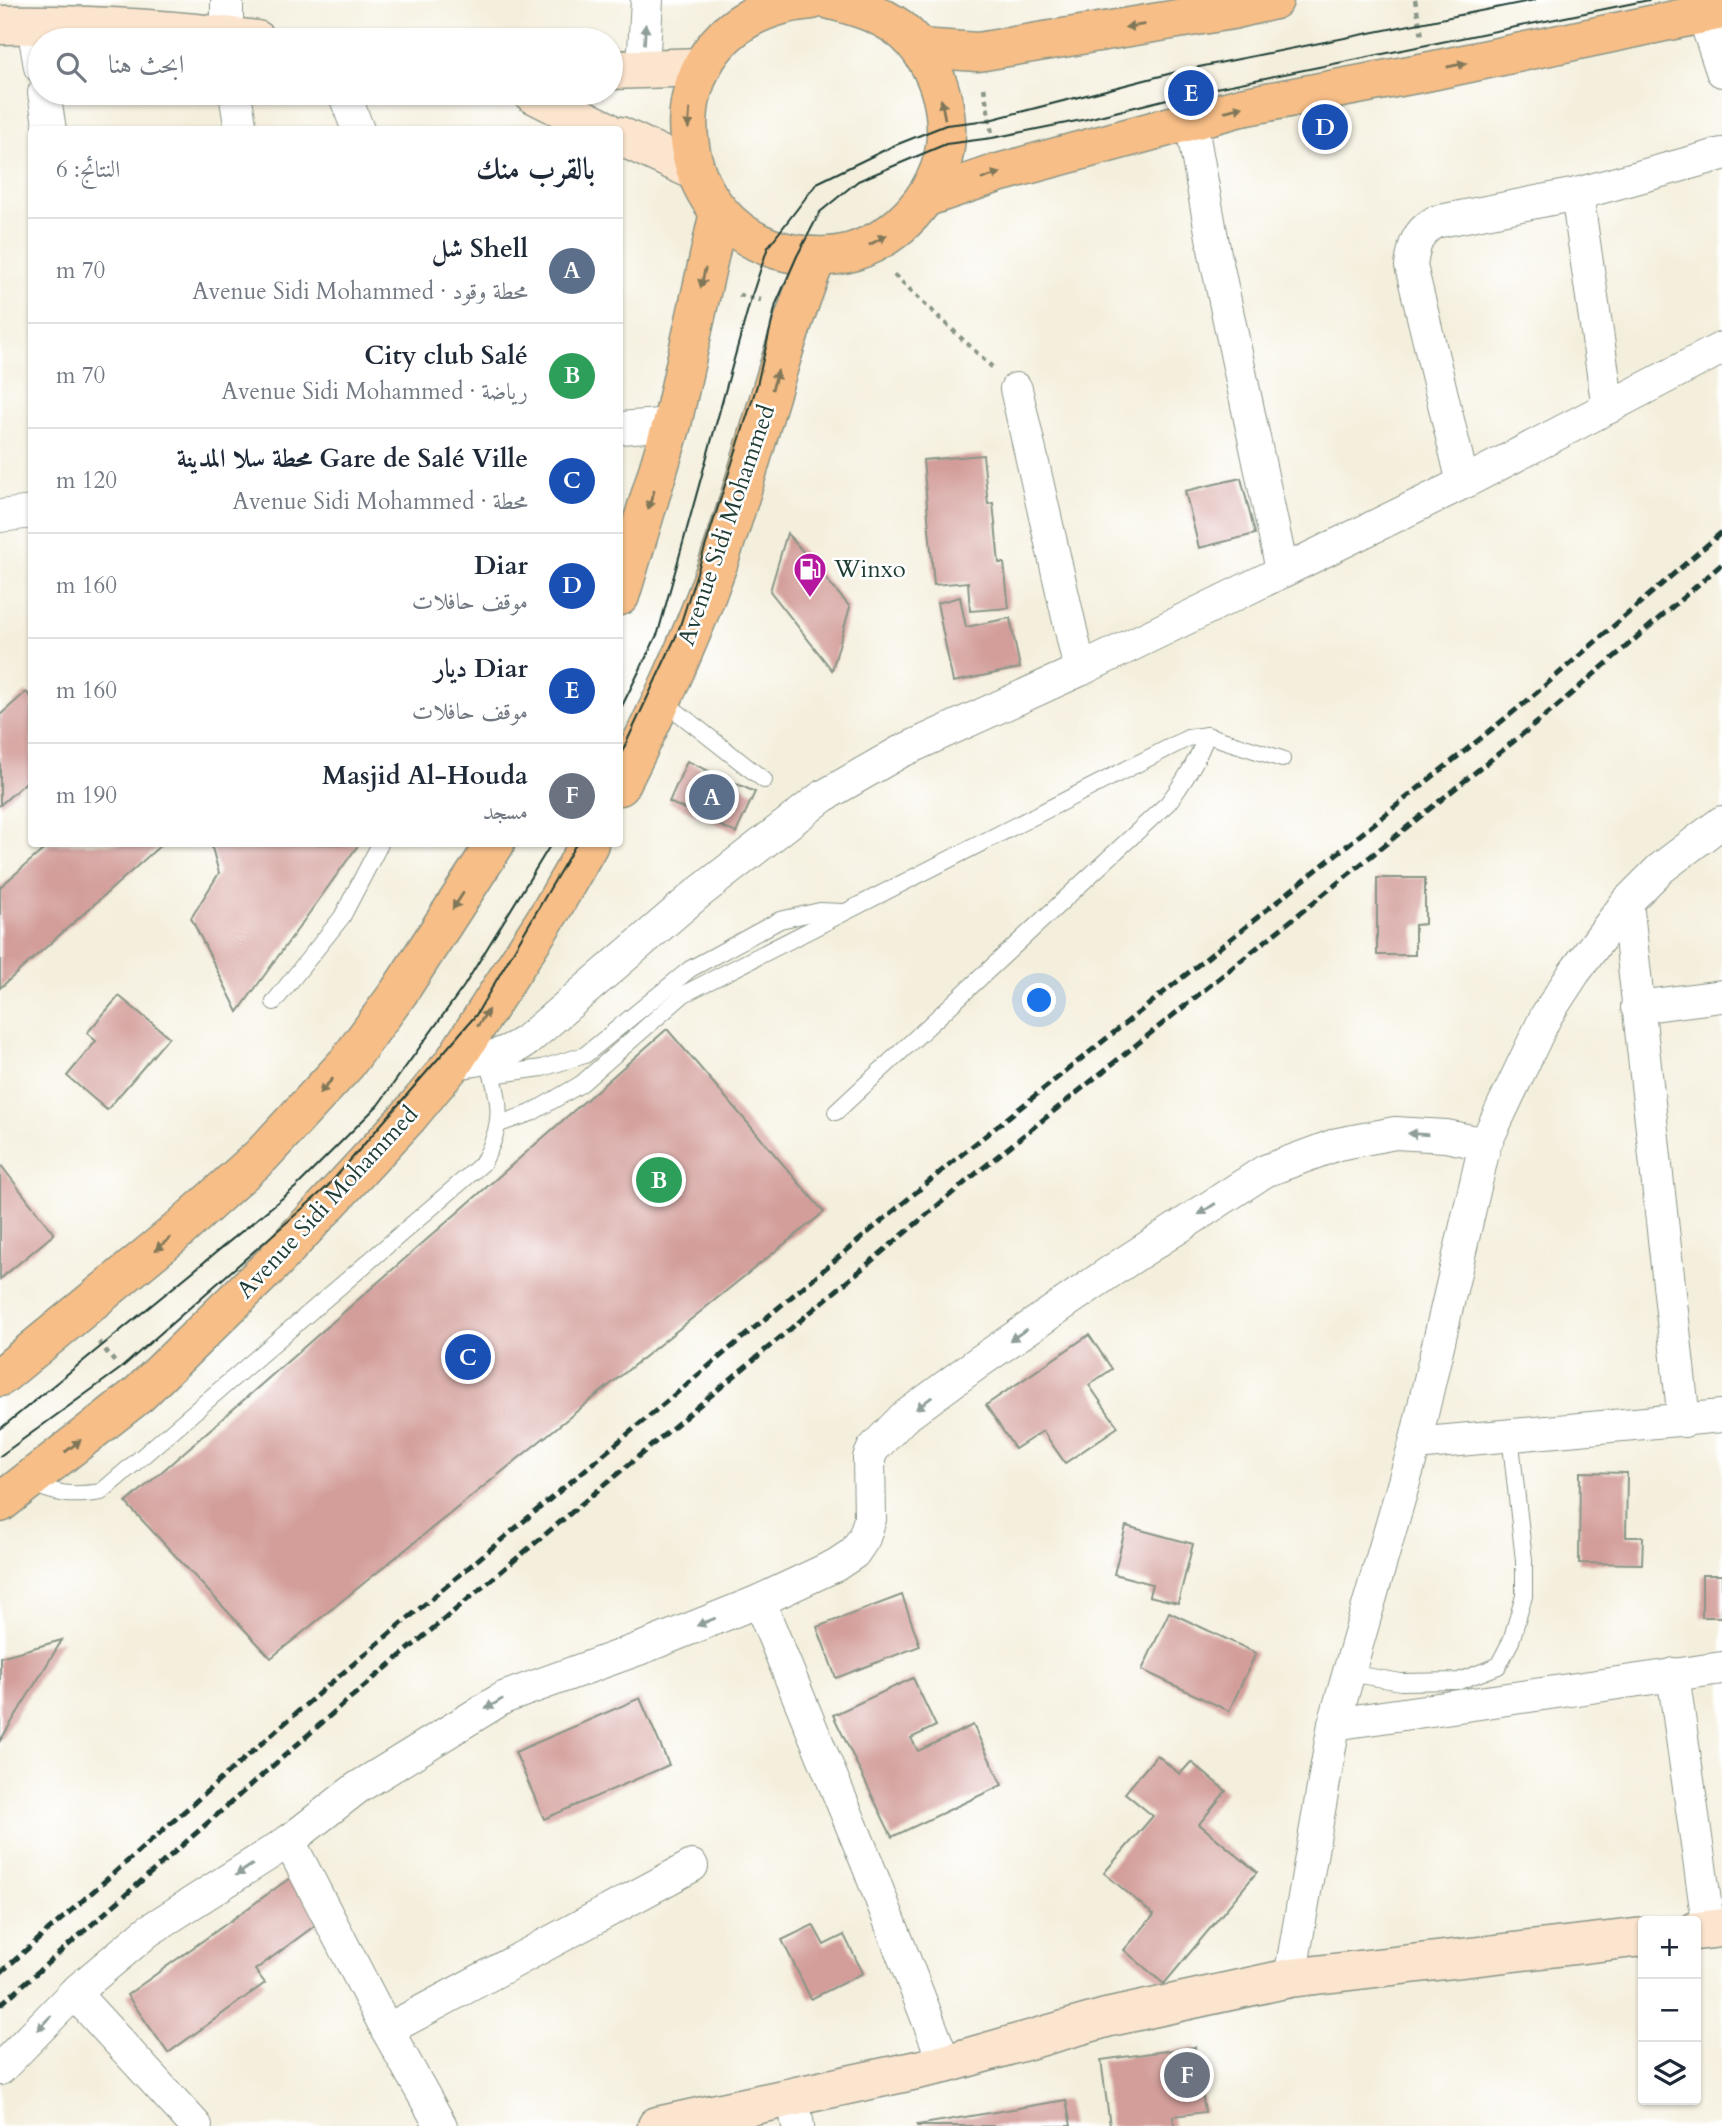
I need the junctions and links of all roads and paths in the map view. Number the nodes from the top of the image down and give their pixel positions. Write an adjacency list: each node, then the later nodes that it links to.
1 (647, 0): 12 (street, one-way to 1)
2 (812, 0): 5 (main road)
3 (831, 0): 8 (main road)
4 (1274, 0): 10 (main road, one-way to 10)
5 (743, 12): 11 (main road)
6 (1713, 12): 13 (street); 18 (main road, one-way to 6)
7 (37, 19): 9 (street)
8 (900, 25): 10 (main road); 28 (main road, one-way to 8)
9 (214, 28)
10 (978, 52): 26 (path)
11 (702, 67): 12 (street); 25 (main road, one-way to 25)
12 (627, 69)
13 (1722, 71)
14 (46, 105): 19 (street)
15 (237, 105): 20 (street)
16 (349, 105): 21 (street)
17 (556, 105): 22 (street)
18 (1191, 121): 26 (main road); 42 (street)
19 (50, 126)
20 (240, 126)
21 (356, 126)
22 (597, 126)
23 (623, 137): 25 (street)
24 (1722, 154): 27 (street)
25 (695, 171): 29 (main road)
26 (998, 173): 28 (main road, one-way to 26)
27 (1577, 194): 36 (street); 39 (street)
28 (927, 197): 30 (main road, one-way to 28)
29 (719, 212): 31 (main road); 32 (main road, one-way to 32)
30 (865, 248): 31 (main road); 35 (path)
31 (817, 257): 33 (main road, Avenue Sidi Mohammed)
32 (701, 285): 33 (path); 37 (main road)
33 (796, 309): 45 (main road, Avenue Sidi Mohammed, one-way to 33)
34 (1722, 348): 36 (street)
35 (1016, 389): 44 (street)
36 (1608, 408): 39 (street)
37 (672, 424): 38 (street); 43 (main road, one-way to 43)
38 (623, 428)
39 (1463, 482): 42 (street)
40 (28, 512): 41 (street)
41 (0, 516)
42 (1282, 570): 44 (street)
43 (623, 586)
44 (1080, 670): 59 (street)
45 (662, 700): 48 (main road, Avenue Sidi Mohammed); 49 (lane)
46 (1207, 735): 47 (lane); 55 (lane); 60 (lane)
47 (1282, 759)
48 (623, 780)
49 (764, 780)
50 (1722, 822): 54 (street)
51 (378, 847): 57 (lane)
52 (493, 847): 63 (main road, one-way to 63)
53 (587, 847): 59 (main road, Avenue Sidi Mohammed, one-way to 53)
54 (1627, 902): 58 (street); 62 (street)
55 (845, 912): 59 (lane); 61 (lane)
56 (1722, 996): 58 (street)
57 (274, 1002)
58 (1637, 1007): 67 (street)
59 (478, 1066): 61 (lane); 65 (main road, Avenue Sidi Mohammed)
60 (836, 1112)
61 (499, 1124): 70 (lane)
62 (1485, 1144): 69 (street); 71 (street, one-way to 71)
63 (77, 1315): 64 (main road); 65 (path)
64 (0, 1377)
65 (139, 1394): 70 (main road, Avenue Sidi Mohammed, one-way to 65)
66 (1722, 1416): 67 (street)
67 (1684, 1421): 68 (street)
68 (1510, 1436): 69 (street); 73 (lane)
69 (1415, 1444): 73 (street)
70 (13, 1493)
71 (759, 1601): 76 (street, one-way to 76); 83 (street)
72 (1722, 1668): 74 (street)
73 (1349, 1673): 75 (street)
74 (1673, 1674): 75 (street); 78 (street)
75 (1334, 1724): 80 (street)
76 (289, 1841): 81 (street, one-way to 81); 82 (street)
77 (692, 1866): 82 (street)
78 (1709, 1930)
79 (1638, 1938): 80 (street)
80 (1290, 1979): 83 (street)
81 (74, 1993): 84 (street, one-way to 84); 86 (street)
82 (387, 2030): 87 (street)
83 (945, 2064): 85 (street)
84 (0, 2069)
85 (796, 2112): 88 (street)
86 (197, 2126)
87 (441, 2126)
88 (657, 2126)

